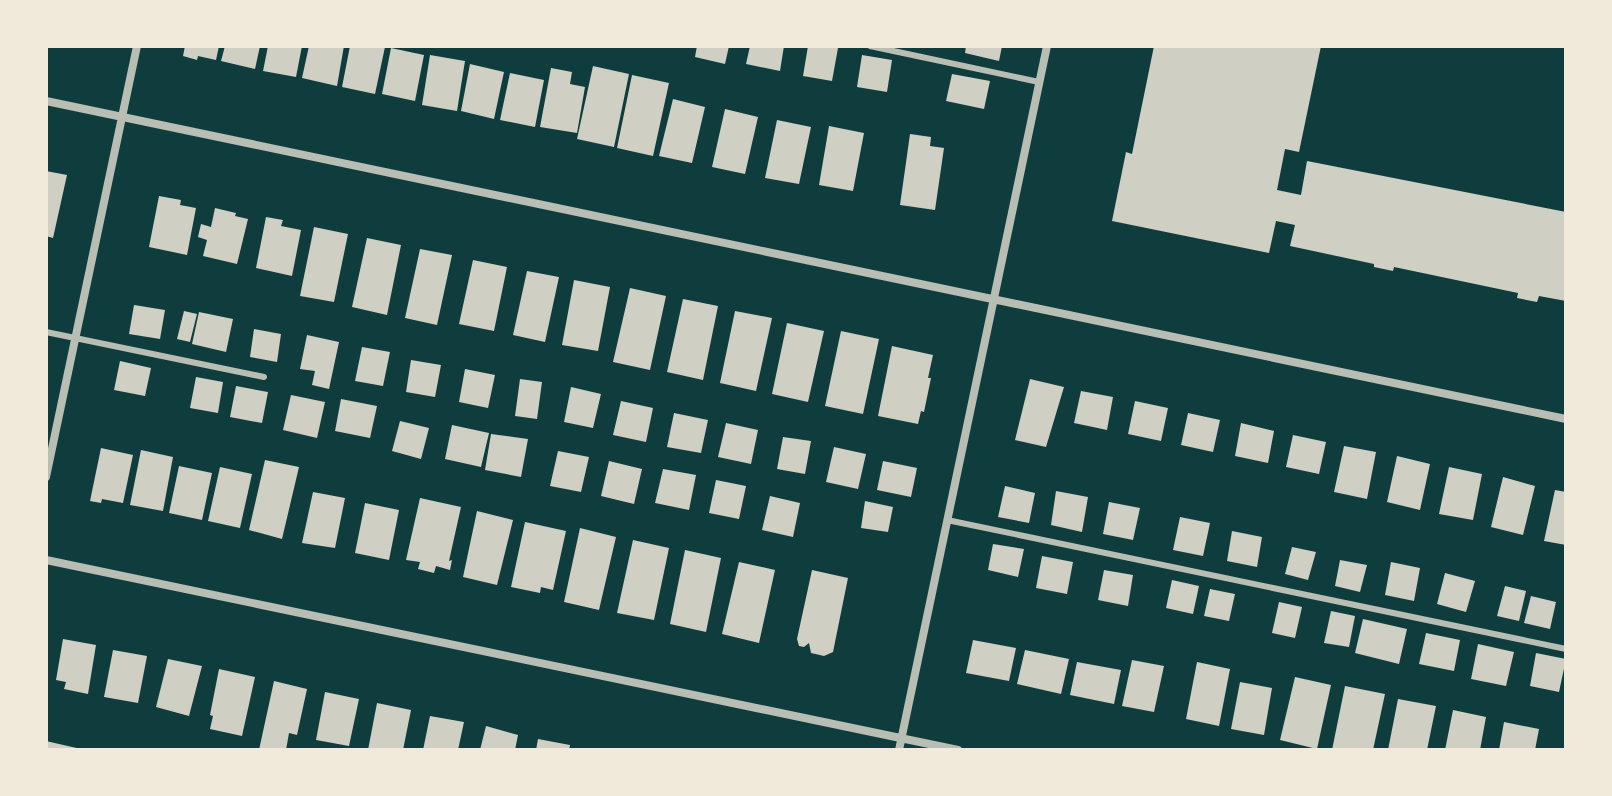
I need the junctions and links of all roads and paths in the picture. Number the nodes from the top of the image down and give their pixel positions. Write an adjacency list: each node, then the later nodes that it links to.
1 (137, 46): 6 (street)
2 (870, 46): 4 (lane)
3 (1047, 46): 4 (street)
4 (1039, 82): 7 (street)
5 (46, 101): 6 (street)
6 (122, 117): 7 (street); 9 (street)
7 (993, 298): 11 (street); 13 (street)
8 (46, 332): 9 (lane)
9 (75, 338): 10 (lane); 12 (street)
10 (264, 377)
11 (1566, 419)
12 (46, 477)
13 (946, 520): 15 (lane); 16 (street)
14 (46, 560): 16 (street)
15 (1566, 649)
16 (902, 738): 17 (street); 18 (street)
17 (899, 750)
18 (958, 750)

